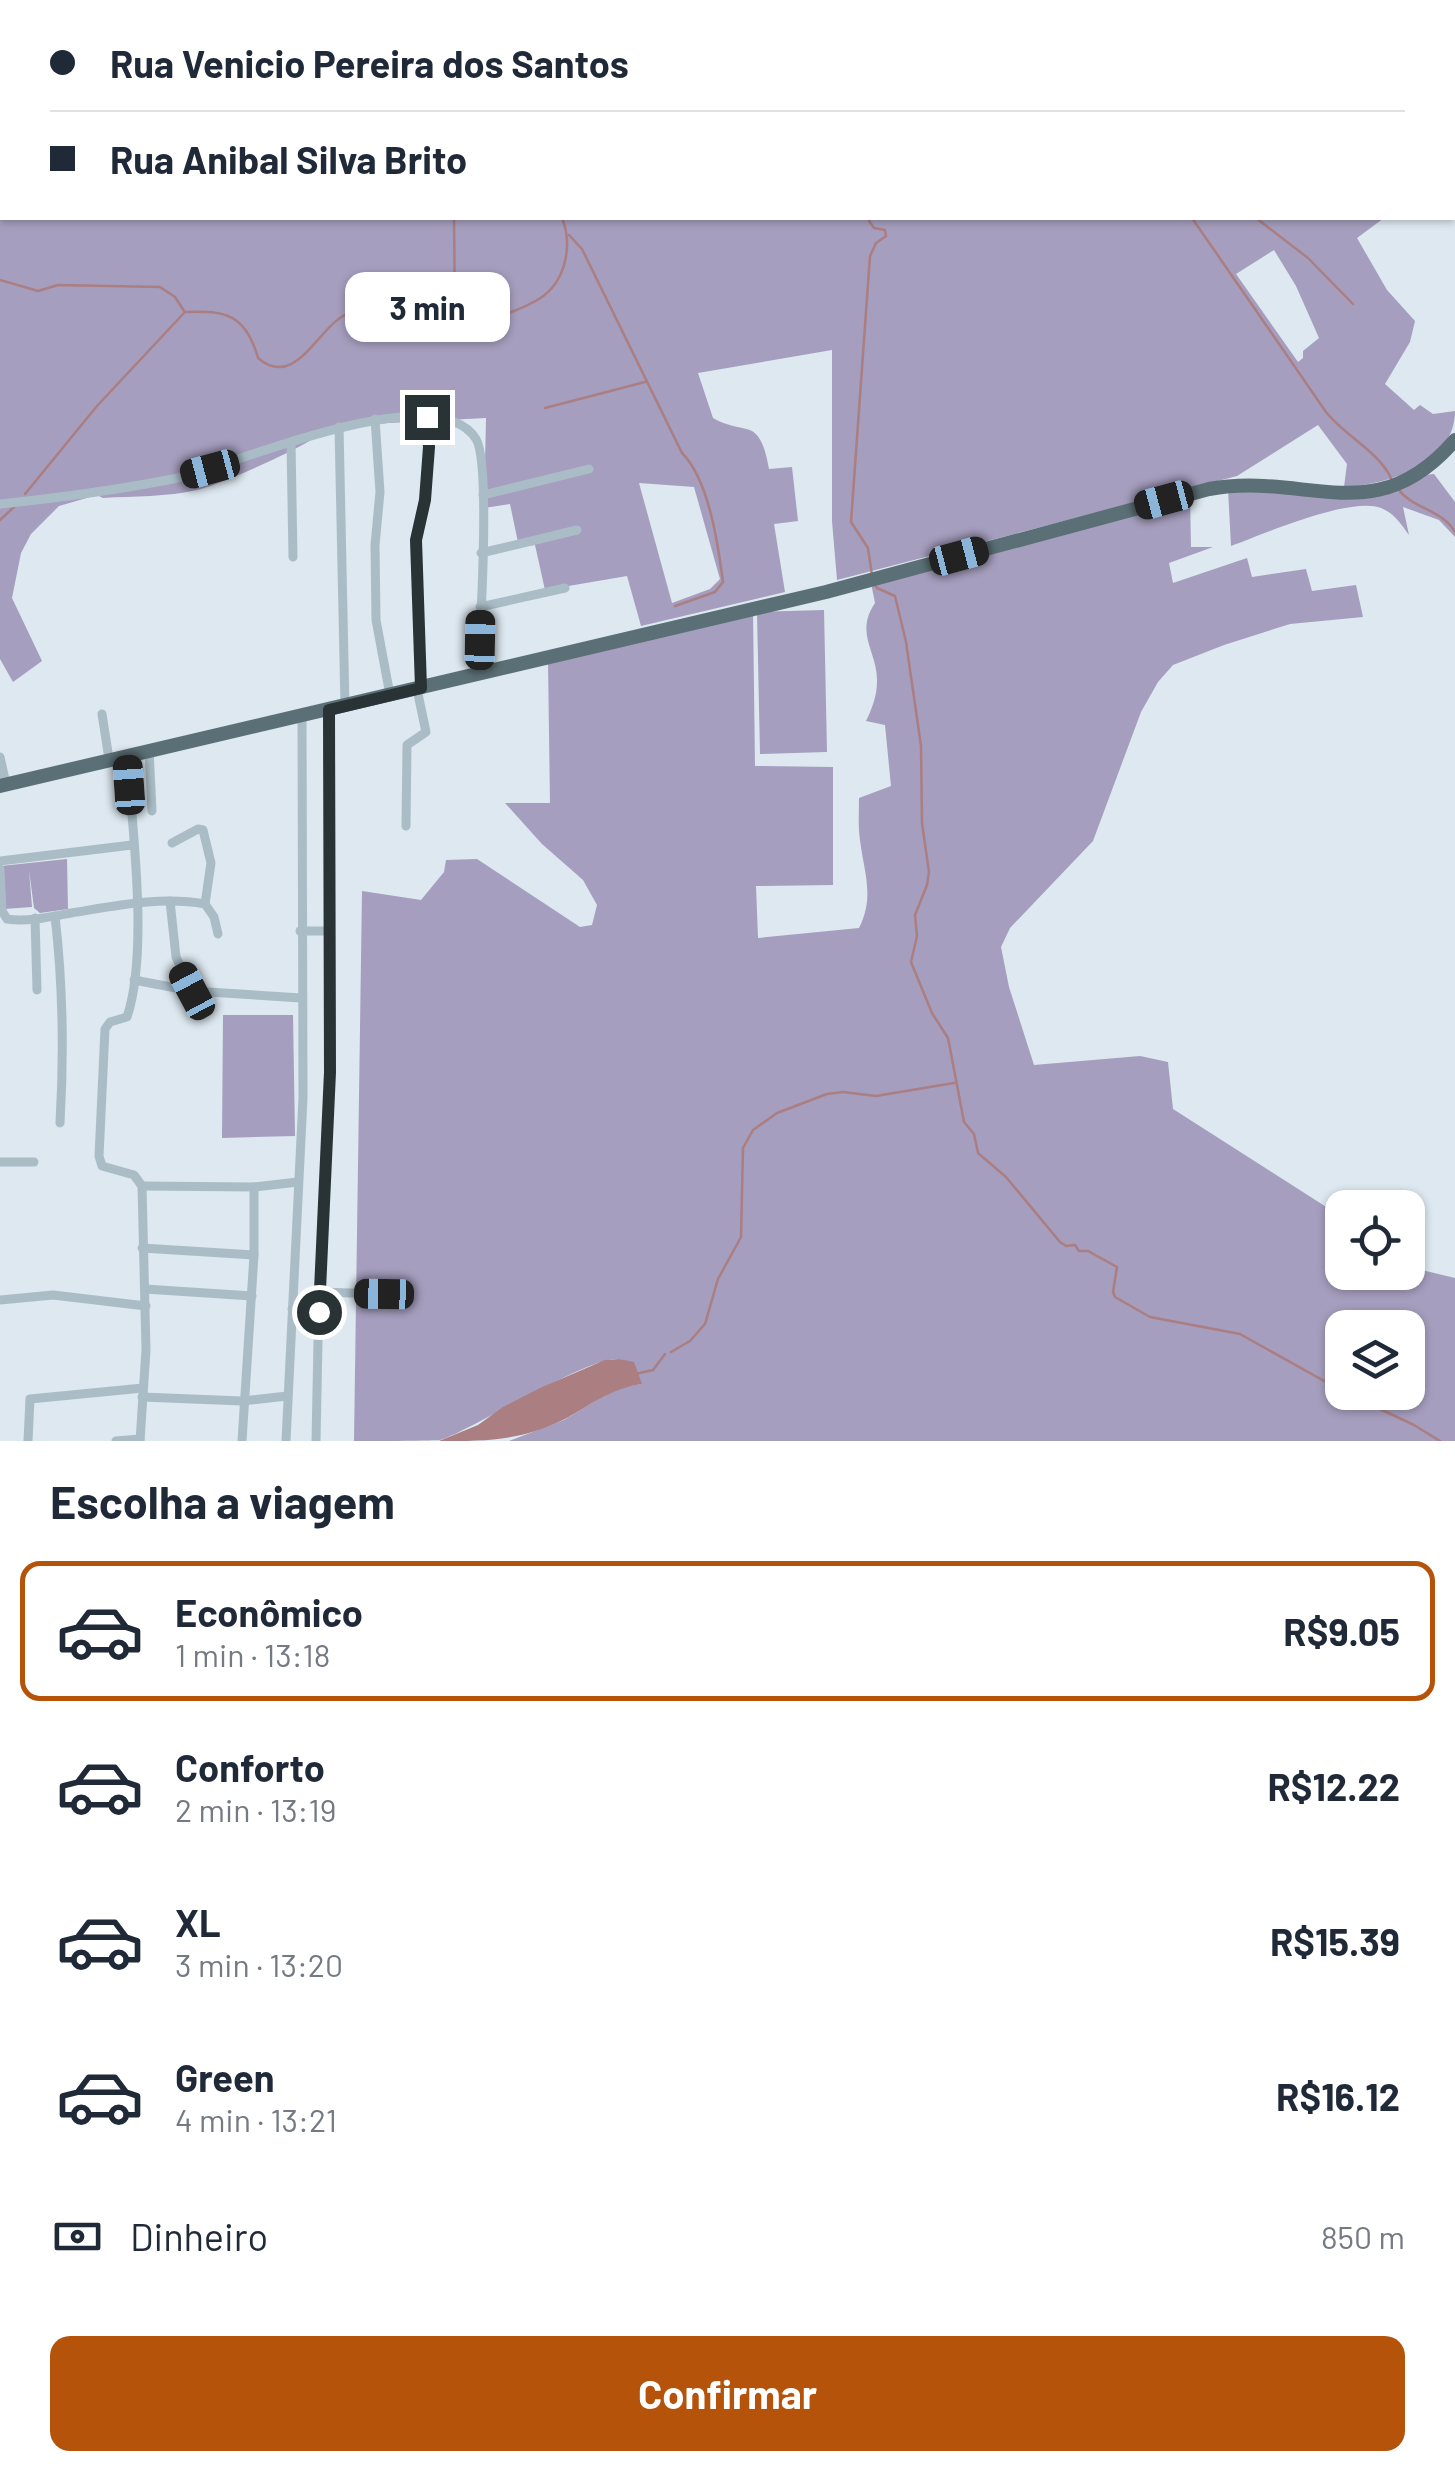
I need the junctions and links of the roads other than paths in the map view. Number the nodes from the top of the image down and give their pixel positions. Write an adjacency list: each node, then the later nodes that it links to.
1 (427, 417): 2 (street); 8 (street); 16 (street)
2 (375, 419): 3 (street); 17 (street)
3 (339, 426): 5 (street); 18 (street)
4 (1455, 440): 6 (main road)
5 (291, 442): 9 (street); 12 (street)
6 (1449, 456): 15 (main road)
7 (589, 469): 8 (street)
8 (483, 495): 11 (street)
9 (0, 504)
10 (578, 530): 11 (street)
11 (482, 553): 14 (street)
12 (293, 557)
13 (565, 588): 14 (street)
14 (480, 607): 15 (street)
15 (478, 674): 16 (main road)
16 (419, 688): 17 (main road); 28 (street)
17 (390, 695): 18 (main road)
18 (345, 706): 19 (main road)
19 (329, 710): 21 (main road); 39 (street)
20 (102, 714): 25 (street)
21 (302, 716): 22 (main road); 38 (street)
22 (149, 749): 23 (main road); 27 (street)
23 (127, 755): 25 (main road); 30 (street)
24 (0, 757): 26 (street)
25 (109, 760): 26 (main road)
26 (3, 785)
27 (152, 811)
28 (406, 826)
29 (172, 843): 35 (street)
30 (132, 845): 31 (street); 34 (street)
31 (0, 865): 32 (street)
32 (1, 894): 37 (street)
33 (170, 901): 34 (street); 35 (street); 43 (street)
34 (137, 903): 36 (street); 41 (street)
35 (205, 904): 40 (street)
36 (55, 916): 37 (street); 45 (street)
37 (35, 918): 42 (street)
38 (300, 931): 39 (street); 44 (street)
39 (329, 931): 54 (street)
40 (218, 934)
41 (134, 980): 43 (street); 49 (street)
42 (37, 990)
43 (192, 991): 44 (street)
44 (301, 998): 48 (street)
45 (60, 1123)
46 (0, 1162): 47 (street)
47 (34, 1162)
48 (298, 1182): 50 (street); 59 (street)
49 (142, 1186): 50 (street); 51 (street)
50 (254, 1187): 52 (street)
51 (142, 1248): 52 (street); 53 (street)
52 (254, 1255): 56 (street)
53 (145, 1290): 56 (street); 58 (street)
54 (319, 1292): 55 (street); 60 (street)
55 (384, 1294)
56 (252, 1296): 63 (street)
57 (0, 1300): 58 (street)
58 (146, 1306): 61 (street)
59 (292, 1308): 60 (street); 62 (street)
60 (319, 1312): 69 (street)
61 (143, 1393): 63 (street); 64 (street); 65 (street)
62 (287, 1396): 63 (street); 68 (street)
63 (242, 1401): 67 (street)
64 (140, 1440): 66 (street)
65 (28, 1441)
66 (116, 1441)
67 (242, 1441)
68 (286, 1441)
69 (316, 1441)

